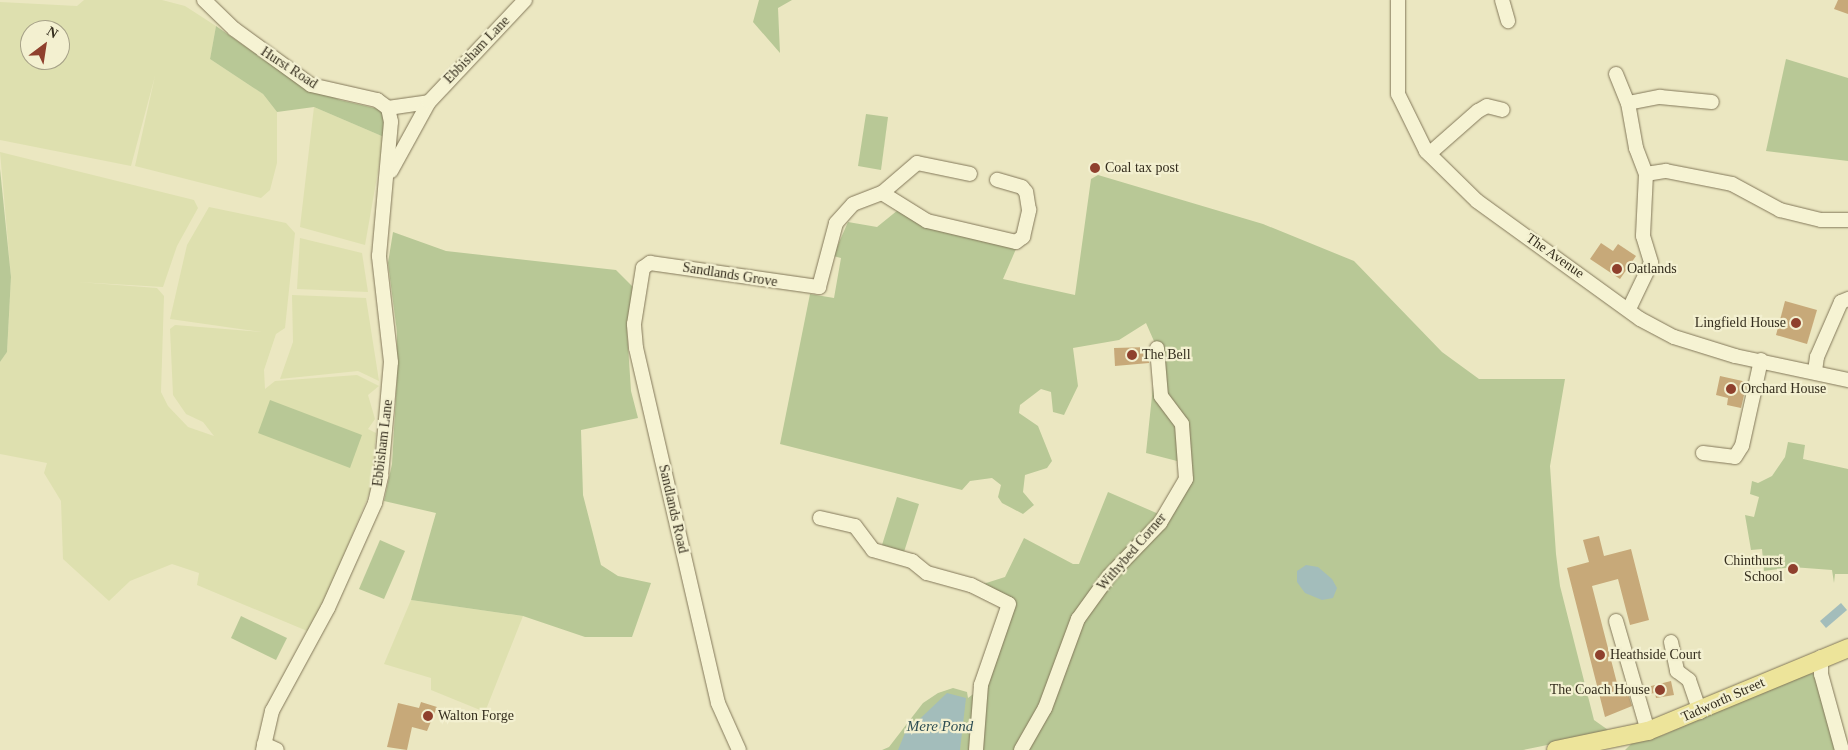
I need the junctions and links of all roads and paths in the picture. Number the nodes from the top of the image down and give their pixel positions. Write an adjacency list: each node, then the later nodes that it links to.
1 (204, 0): 10 (street, Hurst Road)
2 (525, 0): 7 (street, Ebbisham Lane)
3 (1398, 0): 14 (street, The Avenue)
4 (1502, 0): 5 (street)
5 (1508, 21)
6 (1616, 74): 9 (street)
7 (429, 102): 10 (street); 12 (street, Ebbisham Lane)
8 (1712, 102): 9 (street)
9 (1628, 103): 16 (street)
10 (388, 108): 13 (street, Ebbisham Lane)
11 (1503, 110): 14 (street)
12 (416, 121): 13 (street); 17 (street, Ebbisham Lane)
13 (391, 122): 17 (street, Ebbisham Lane)
14 (1430, 154): 23 (street, The Avenue)
15 (970, 174): 19 (street)
16 (1646, 174): 20 (street); 23 (street)
17 (387, 178): 37 (street, Ebbisham Lane)
18 (997, 180): 19 (street)
19 (882, 193): 21 (street, Sandlands Grove)
20 (1848, 220)
21 (645, 264): 38 (street, Sandlands Road)
22 (1848, 299): 26 (street)
23 (1629, 309): 25 (street, The Avenue)
24 (1157, 348): 40 (street, Withybed Corner)
25 (1761, 360): 26 (street, The Avenue); 28 (street)
26 (1815, 371): 27 (street, The Avenue)
27 (1848, 380)
28 (1703, 453)
29 (820, 518): 39 (street)
30 (1616, 620): 35 (street)
31 (1671, 642): 34 (street)
32 (1848, 648): 33 (main road, Tadworth Street)
33 (1821, 657): 34 (main road, Tadworth Street); 42 (street)
34 (1700, 712): 35 (main road, Tadworth Street)
35 (1648, 730): 36 (main road, Tadworth Street)
36 (1598, 747): 41 (main road, Tadworth Street)
37 (268, 748)
38 (739, 750)
39 (976, 750)
40 (1021, 750)
41 (1556, 750)
42 (1842, 750)

